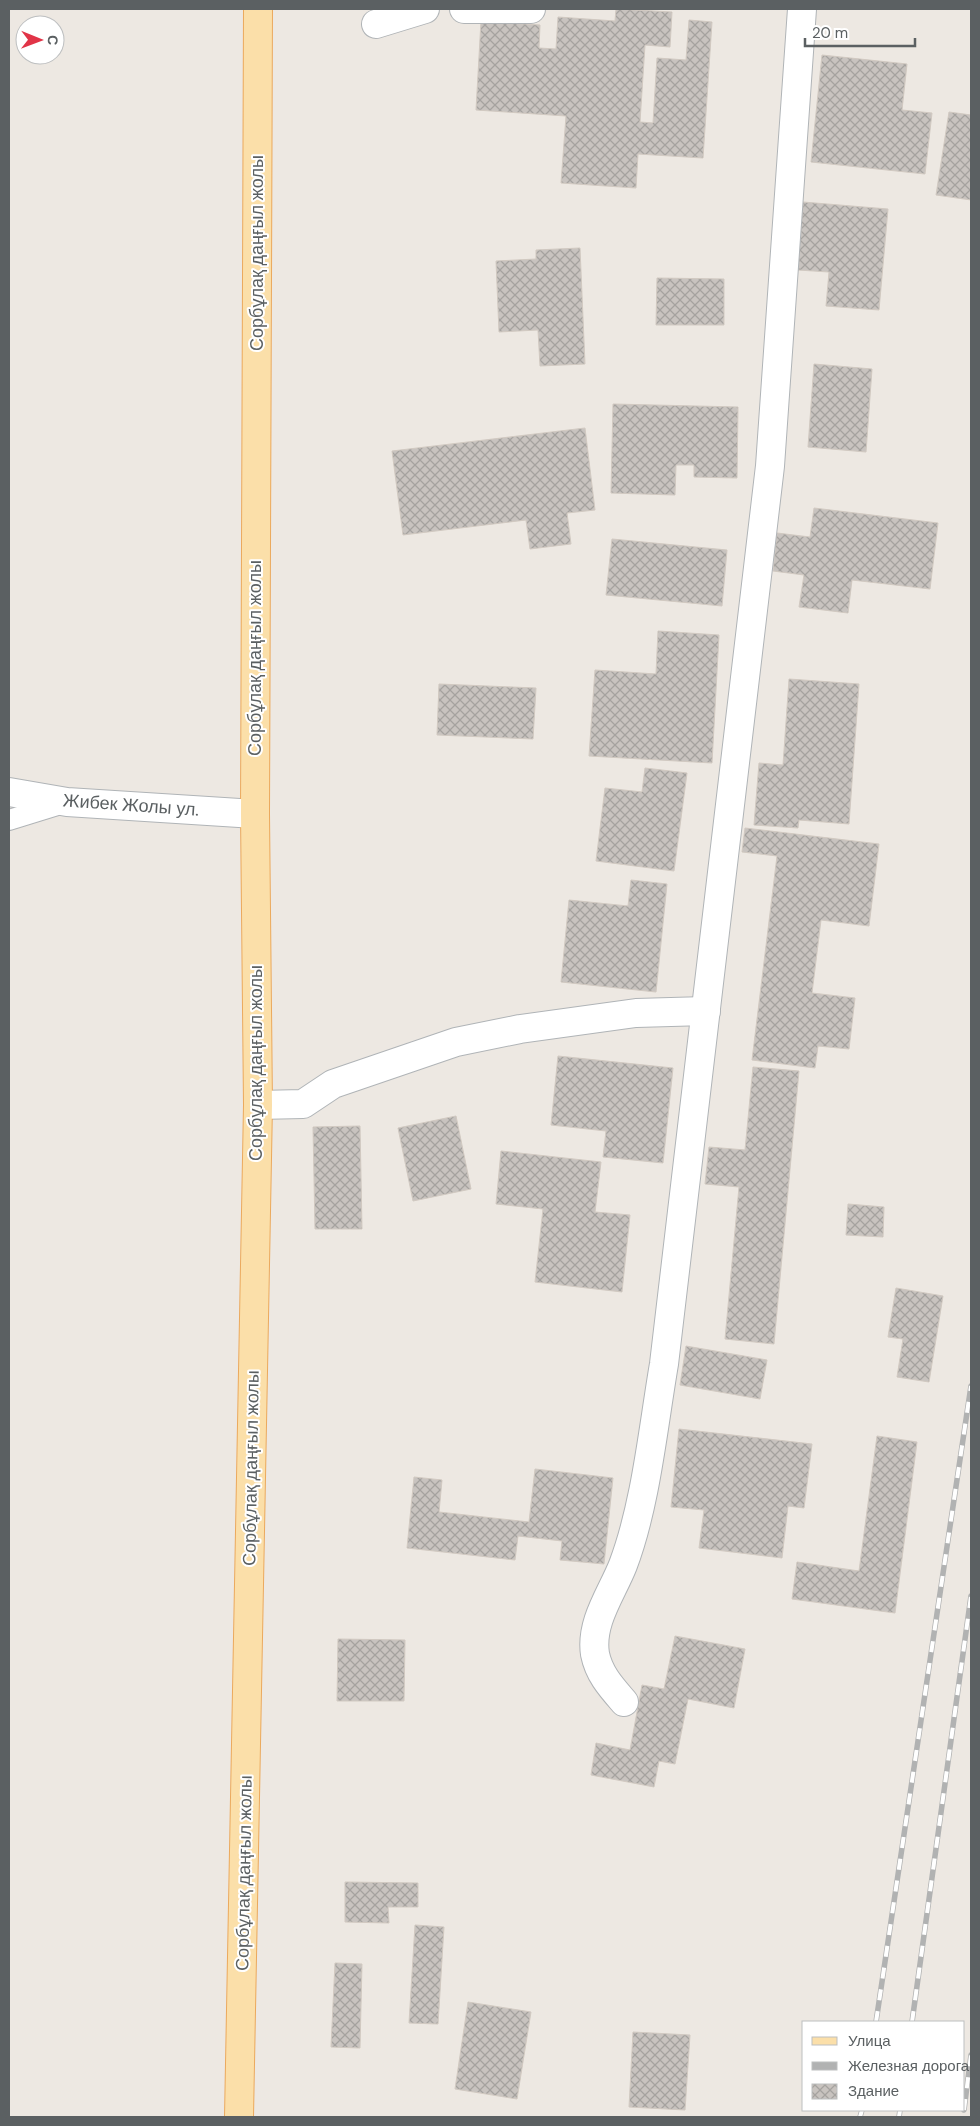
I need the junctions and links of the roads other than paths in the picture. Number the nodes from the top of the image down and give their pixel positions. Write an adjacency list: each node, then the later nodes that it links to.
1 (258, 9): 9 (main road, Сорбұлақ даңғыл жолы)
2 (425, 9): 6 (street)
3 (464, 9): 4 (street)
4 (531, 9)
5 (802, 9): 11 (street)
6 (376, 24)
7 (9, 792): 8 (street, Жибек Жолы ул.)
8 (67, 802): 9 (street, Жибек Жолы ул.); 10 (lane)
9 (255, 814): 12 (main road, Сорбұлақ даңғыл жолы)
10 (9, 820)
11 (706, 1011): 12 (street); 13 (street)
12 (258, 1105): 14 (main road, Сорбұлақ даңғыл жолы)
13 (624, 1702)
14 (240, 2117)

